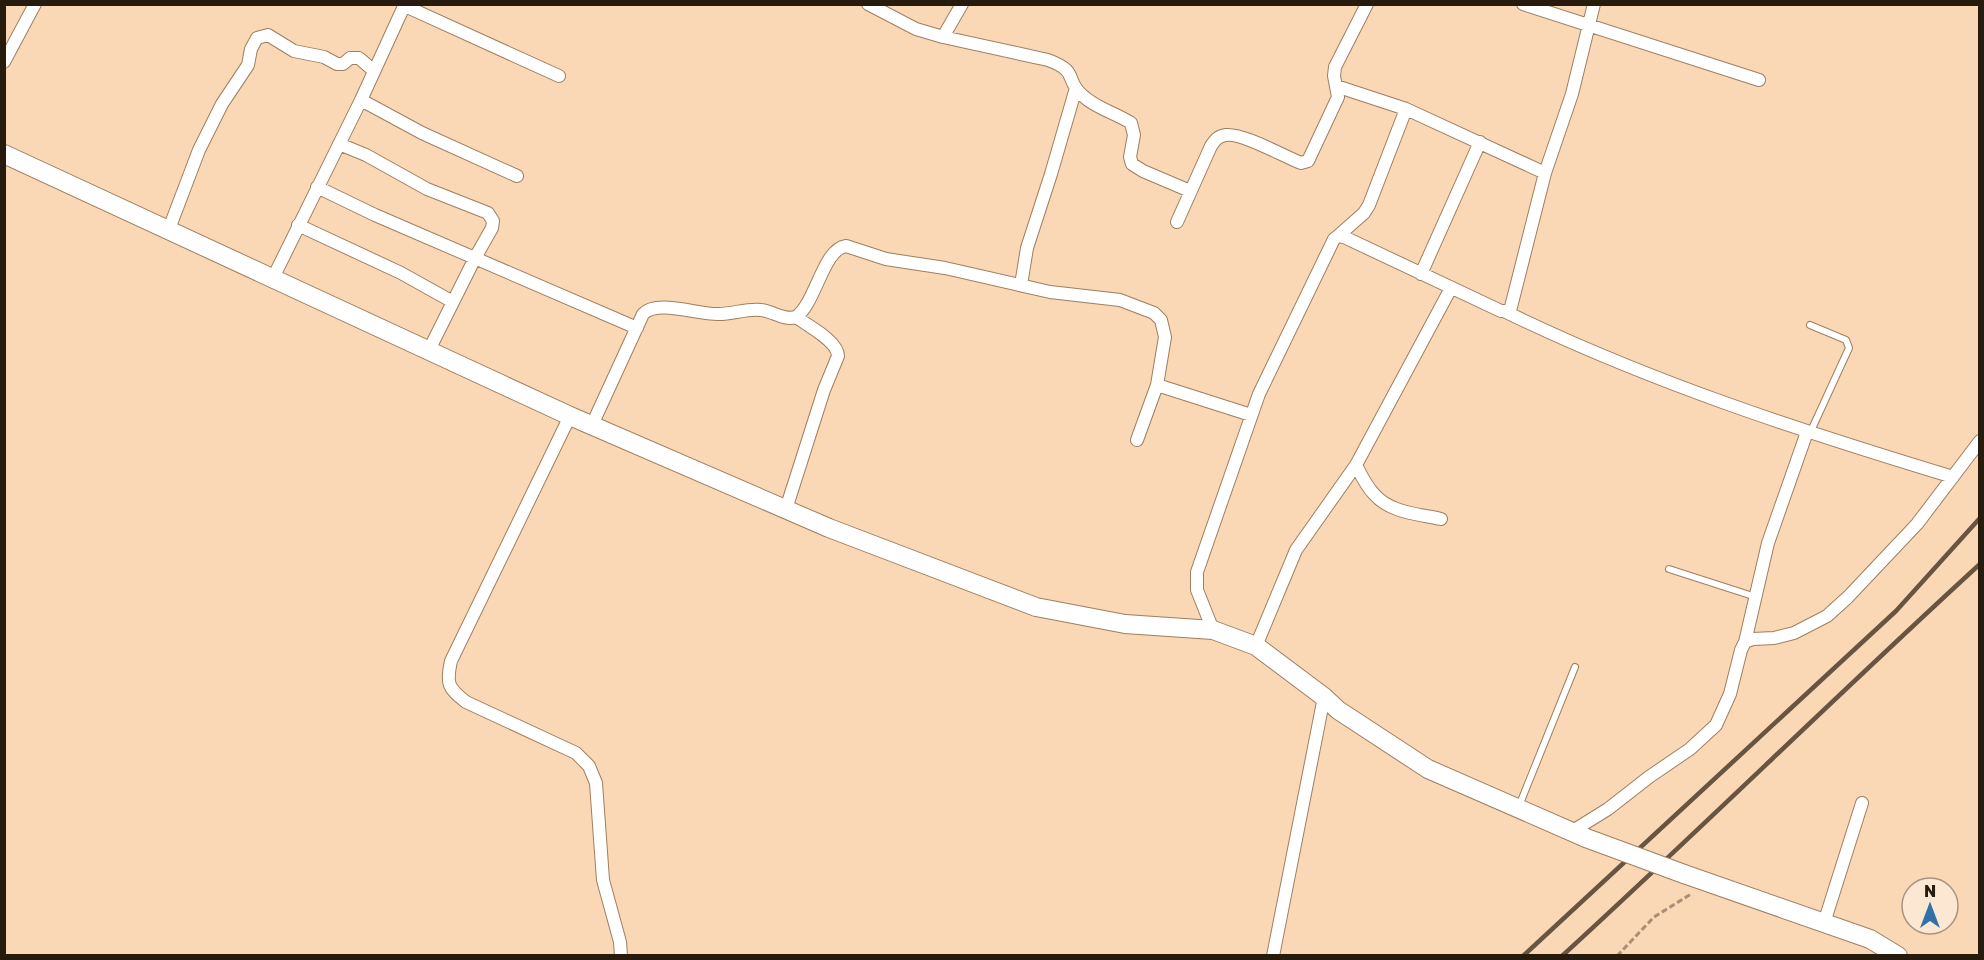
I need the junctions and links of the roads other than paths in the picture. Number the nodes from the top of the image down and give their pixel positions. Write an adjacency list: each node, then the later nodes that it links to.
1 (35, 4): 10 (street)
2 (868, 4): 9 (street)
3 (962, 4): 9 (street)
4 (1367, 4): 14 (street)
5 (1522, 4): 8 (street)
6 (1594, 4): 8 (street)
7 (405, 5): 11 (street); 12 (street)
8 (1588, 25): 13 (street); 21 (street)
9 (943, 37): 15 (street)
10 (4, 62)
11 (374, 71): 16 (street); 27 (street)
12 (559, 76)
13 (1759, 80)
14 (1336, 86): 17 (street); 24 (street)
15 (1076, 88): 24 (street); 32 (street)
16 (361, 100): 19 (street); 22 (street)
17 (1406, 109): 18 (street); 28 (street)
18 (1480, 142): 21 (street); 30 (street)
19 (339, 144): 23 (street); 29 (street)
20 (4, 154): 27 (street)
21 (1545, 174): 35 (street)
22 (517, 176)
23 (317, 187): 26 (street); 29 (street)
24 (1190, 191): 25 (street)
25 (1177, 222)
26 (298, 225): 31 (street); 34 (street)
27 (169, 229): 31 (street)
28 (1338, 236): 30 (street); 41 (street)
29 (475, 258): 34 (street); 38 (street)
30 (1421, 274): 33 (street)
31 (273, 278): 39 (street)
32 (1021, 285): 36 (street); 40 (street)
33 (1451, 288): 35 (street); 47 (street)
34 (453, 302): 39 (street)
35 (1506, 312): 44 (street)
36 (796, 318): 38 (street); 49 (street)
37 (1810, 325): 44 (lane)
38 (637, 328): 43 (street)
39 (429, 350): 42 (street)
40 (1157, 385): 41 (street); 45 (street)
41 (1251, 415): 53 (street)
42 (570, 416): 43 (street); 62 (street)
43 (592, 425): 49 (street)
44 (1808, 433): 48 (street); 52 (street)
45 (1137, 440)
46 (1980, 441): 48 (street)
47 (1356, 465): 50 (street); 55 (street)
48 (1953, 477): 54 (street)
49 (786, 509): 53 (street)
50 (1441, 519)
51 (1669, 569): 52 (lane)
52 (1756, 597): 54 (street)
53 (1214, 630): 55 (street)
54 (1745, 642): 60 (street)
55 (1256, 646): 57 (street)
56 (1575, 667): 59 (lane)
57 (1324, 697): 59 (street); 63 (street)
58 (1862, 803): 61 (street)
59 (1518, 808): 60 (street)
60 (1578, 835): 61 (street, bridge)
61 (1824, 923): 64 (street)
62 (621, 956)
63 (1273, 956)
64 (1898, 956)

